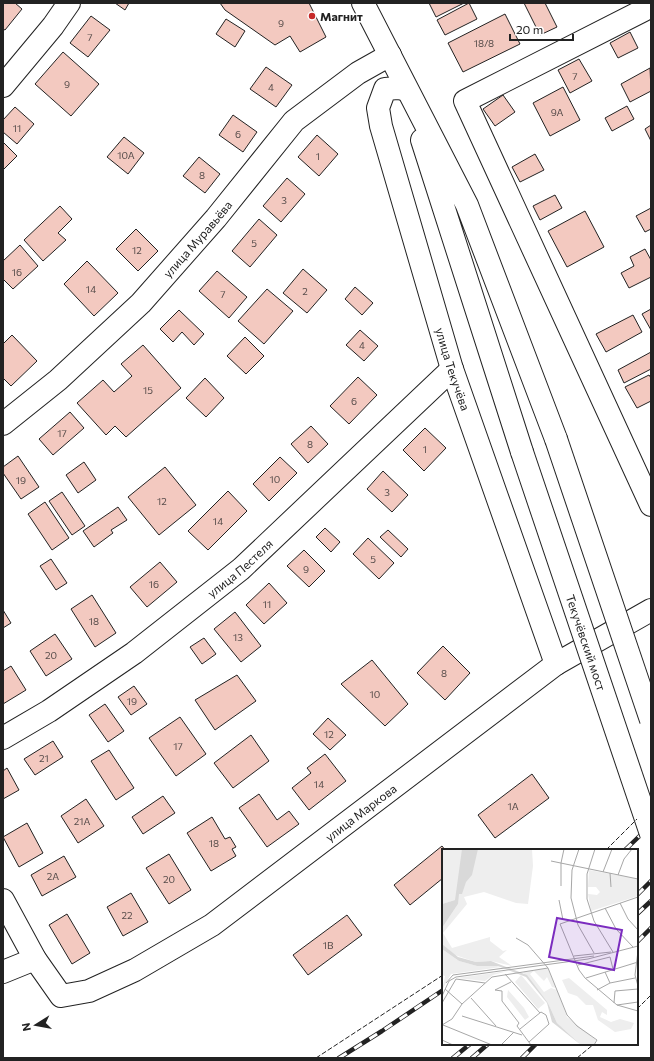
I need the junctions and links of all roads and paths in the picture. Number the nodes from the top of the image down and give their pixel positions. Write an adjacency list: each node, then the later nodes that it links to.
1 (69, 3): 7 (street)
2 (363, 3): 4 (street)
3 (645, 12): 11 (street)
4 (390, 55): 5 (street, улица Муравьёва); 6 (street)
5 (358, 73): 8 (street); 10 (street, улица Муравьёва)
6 (404, 83): 8 (street, улица Текучёва); 14 (street, bridge); 16 (street, Текучёвский мост, bridge)
7 (3, 86)
8 (378, 108): 9 (street, улица Текучёва)
9 (452, 368): 13 (street, улица Текучёва); 15 (street, улица Пестеля)
10 (3, 424)
11 (651, 505)
12 (651, 610): 13 (street, улица Маркова)
13 (556, 664): 18 (street, улица Маркова)
14 (651, 720)
15 (3, 738)
16 (651, 834)
17 (3, 900): 18 (street)
18 (35, 959): 19 (street)
19 (3, 972)

